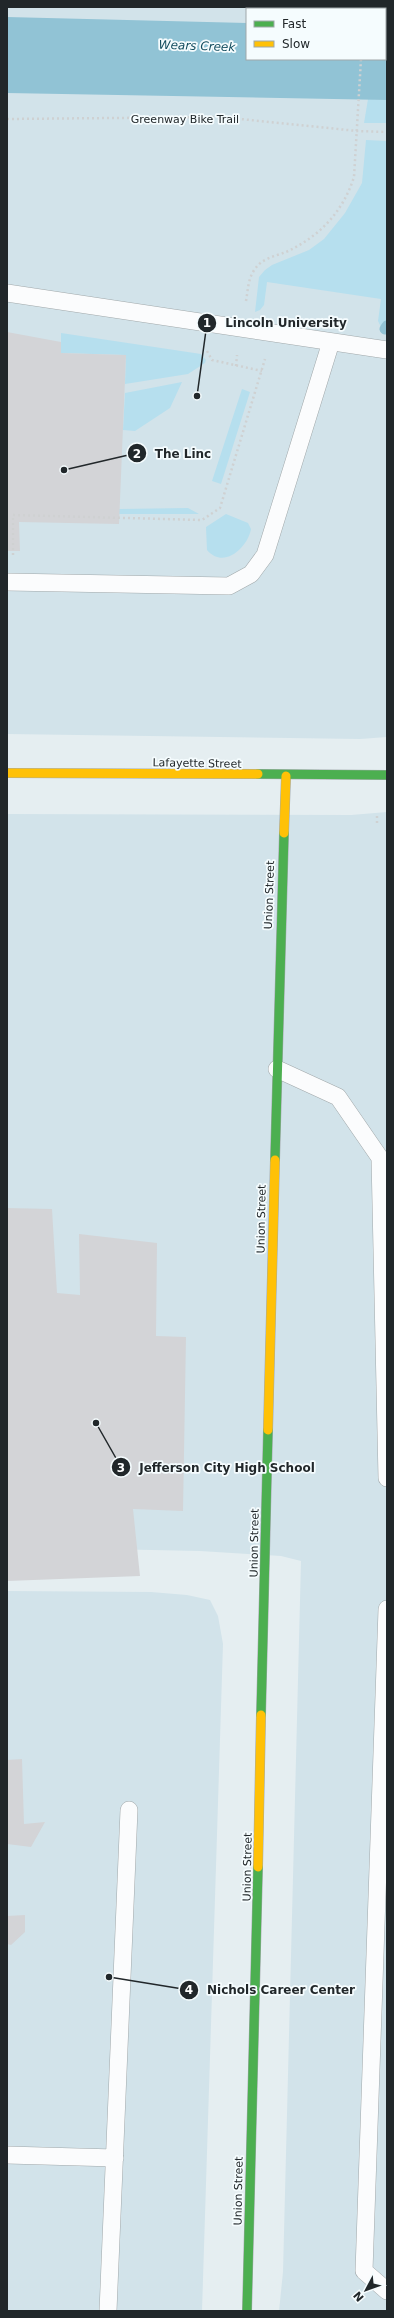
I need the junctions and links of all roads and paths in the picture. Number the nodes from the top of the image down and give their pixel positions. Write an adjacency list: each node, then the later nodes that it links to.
1 (361, 60): 3 (path)
2 (7, 119): 3 (path, Greenway Bike Trail)
3 (357, 131): 4 (path, Greenway Bike Trail); 6 (path)
4 (387, 132)
5 (7, 293): 6 (lane)
6 (241, 330): 7 (lane); 9 (path)
7 (331, 342): 8 (lane); 12 (lane)
8 (387, 350)
9 (236, 366)
10 (262, 371): 11 (path)
11 (7, 555)
12 (7, 582)
13 (7, 773): 15 (street, Lafayette Street)
14 (387, 775): 15 (street, Lafayette Street)
15 (286, 776): 18 (street, Union Street)
16 (377, 816): 17 (path)
17 (377, 826)
18 (277, 1069): 19 (lane); 26 (street, Union Street)
19 (387, 1478)
20 (387, 1609): 24 (lane)
21 (129, 1810): 23 (lane)
22 (7, 2155): 23 (lane)
23 (115, 2158): 25 (lane)
24 (387, 2291)
25 (108, 2311)
26 (247, 2311)

